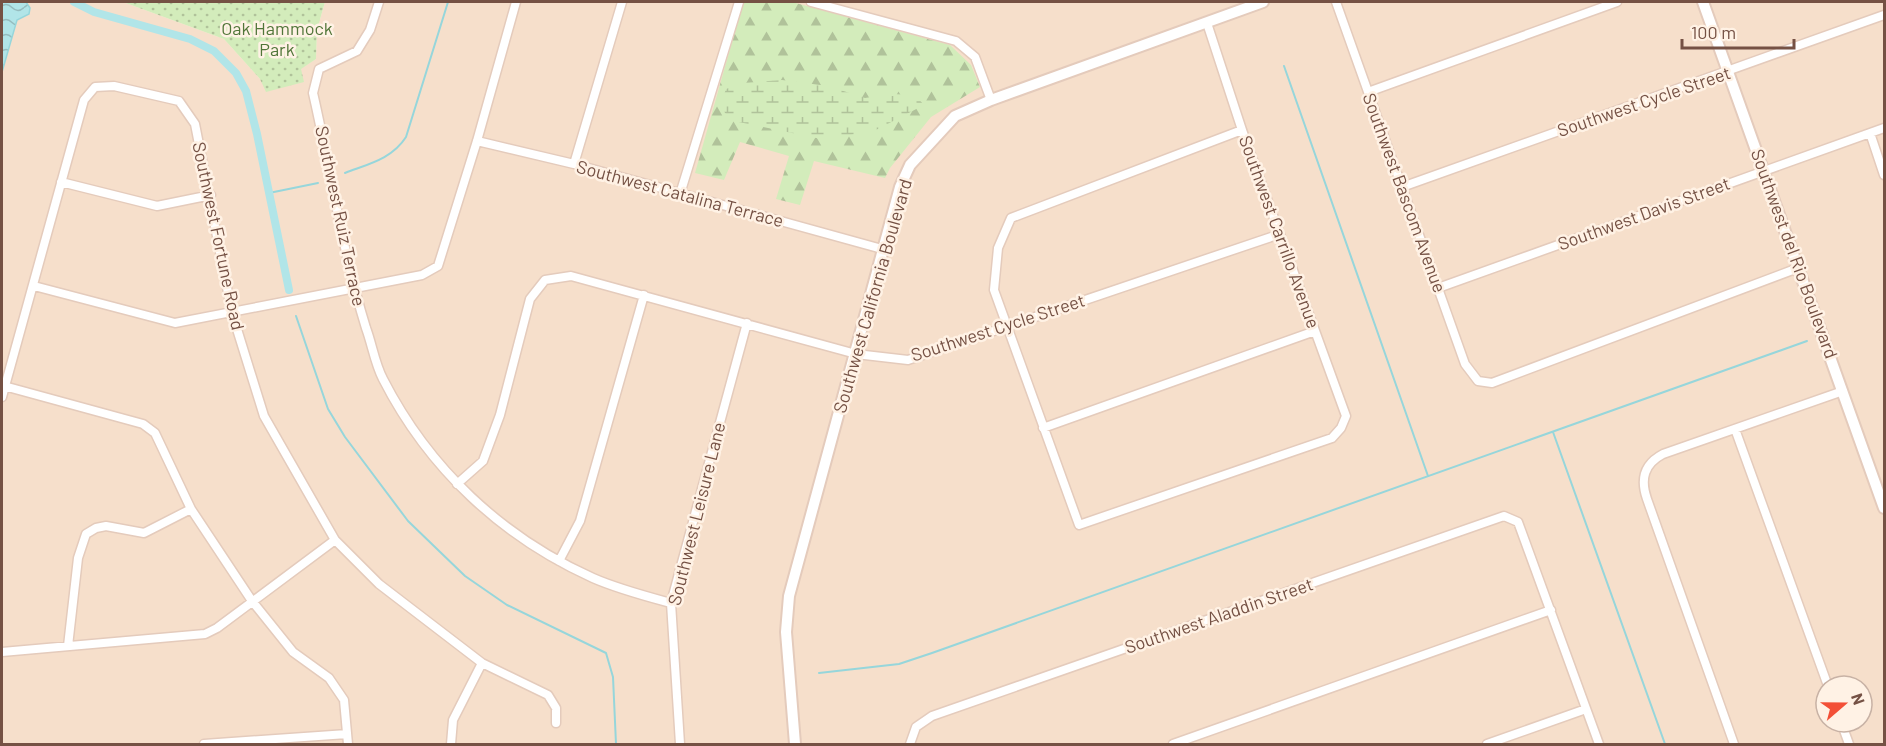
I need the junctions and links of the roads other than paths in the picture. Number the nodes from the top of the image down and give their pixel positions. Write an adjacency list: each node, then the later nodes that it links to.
1 (379, 2): 31 (street, Southwest Ruiz Terrace)
2 (516, 2): 19 (street)
3 (622, 2): 20 (street)
4 (739, 2): 25 (street)
5 (811, 2): 10 (street)
6 (1263, 2): 12 (street, Southwest California Boulevard)
7 (1336, 2): 14 (street, Southwest Bascom Avenue)
8 (1617, 2): 14 (street)
9 (1703, 2): 13 (street, Southwest del Rio Boulevard)
10 (844, 6): 15 (street)
11 (1884, 15): 13 (street, Southwest Cycle Street)
12 (1207, 23): 15 (street, Southwest California Boulevard); 17 (street, Southwest Carrillo Avenue)
13 (1729, 72): 21 (street, Southwest del Rio Boulevard); 24 (street, Southwest Cycle Street)
14 (1368, 93): 24 (street, Southwest Bascom Avenue)
15 (991, 100): 28 (street, Southwest California Boulevard)
16 (1884, 128): 18 (street, Southwest Davis Street)
17 (1242, 130): 27 (street, Southwest Carrillo Avenue); 36 (street)
18 (1870, 133): 21 (street, Southwest Davis Street); 22 (street)
19 (477, 141): 20 (street, Southwest Catalina Terrace); 31 (street)
20 (574, 164): 25 (street, Southwest Catalina Terrace)
21 (1764, 171): 29 (street, Southwest del Rio Boulevard); 32 (street, Southwest Davis Street)
22 (1884, 175)
23 (61, 182): 26 (street); 26 (street, Southwest Fortune Road); 30 (street)
24 (1402, 187): 32 (street, Southwest Bascom Avenue)
25 (680, 194): 28 (street, Southwest Catalina Terrace)
26 (210, 195): 34 (street, Southwest Fortune Road)
27 (1280, 234): 36 (street, Southwest Cycle Street); 37 (street, Southwest Carrillo Avenue)
28 (882, 249): 38 (street, Southwest California Boulevard)
29 (1798, 267): 32 (street, Southwest Bascom Avenue); 40 (street, Southwest del Rio Boulevard)
30 (34, 286): 34 (street); 39 (street)
31 (354, 288): 34 (street); 44 (street, Southwest Ruiz Terrace)
32 (1438, 288)
33 (644, 295): 35 (street, Southwest Cycle Street); 44 (street, Southwest Cycle Street); 48 (street)
34 (232, 313): 47 (street, Southwest Fortune Road)
35 (747, 323): 38 (street, Southwest Cycle Street); 50 (street, Southwest Leisure Lane)
36 (1006, 327): 38 (street, Southwest Cycle Street); 42 (street)
37 (1315, 331): 42 (street); 42 (street, Southwest Carrillo Avenue)
38 (856, 354): 63 (street, Southwest California Boulevard)
39 (4, 386): 41 (street); 46 (street)
40 (1843, 391): 43 (street); 45 (street, Southwest del Rio Boulevard)
41 (2, 397)
42 (1043, 428)
43 (1735, 429): 55 (street); 68 (street)
44 (457, 484): 48 (street, Southwest Ruiz Terrace)
45 (1884, 508)
46 (191, 509): 49 (street); 52 (street)
47 (335, 540): 49 (street); 54 (street, Southwest Fortune Road)
48 (560, 561): 50 (street, Southwest Ruiz Terrace)
49 (252, 601): 52 (street); 58 (street)
50 (671, 603): 62 (street, Southwest Leisure Lane)
51 (1551, 610): 56 (street); 64 (street, Southwest Aladdin Street); 65 (street)
52 (68, 646): 53 (street)
53 (2, 652)
54 (482, 663): 57 (street, Southwest Fortune Road); 61 (street)
55 (1824, 674)
56 (1586, 709): 66 (street); 67 (street)
57 (556, 723)
58 (348, 734): 59 (street); 60 (street)
59 (204, 744)
60 (348, 744)
61 (451, 744)
62 (680, 744)
63 (795, 744)
64 (910, 744)
65 (1173, 744)
66 (1487, 744)
67 (1599, 744)
68 (1734, 744)

